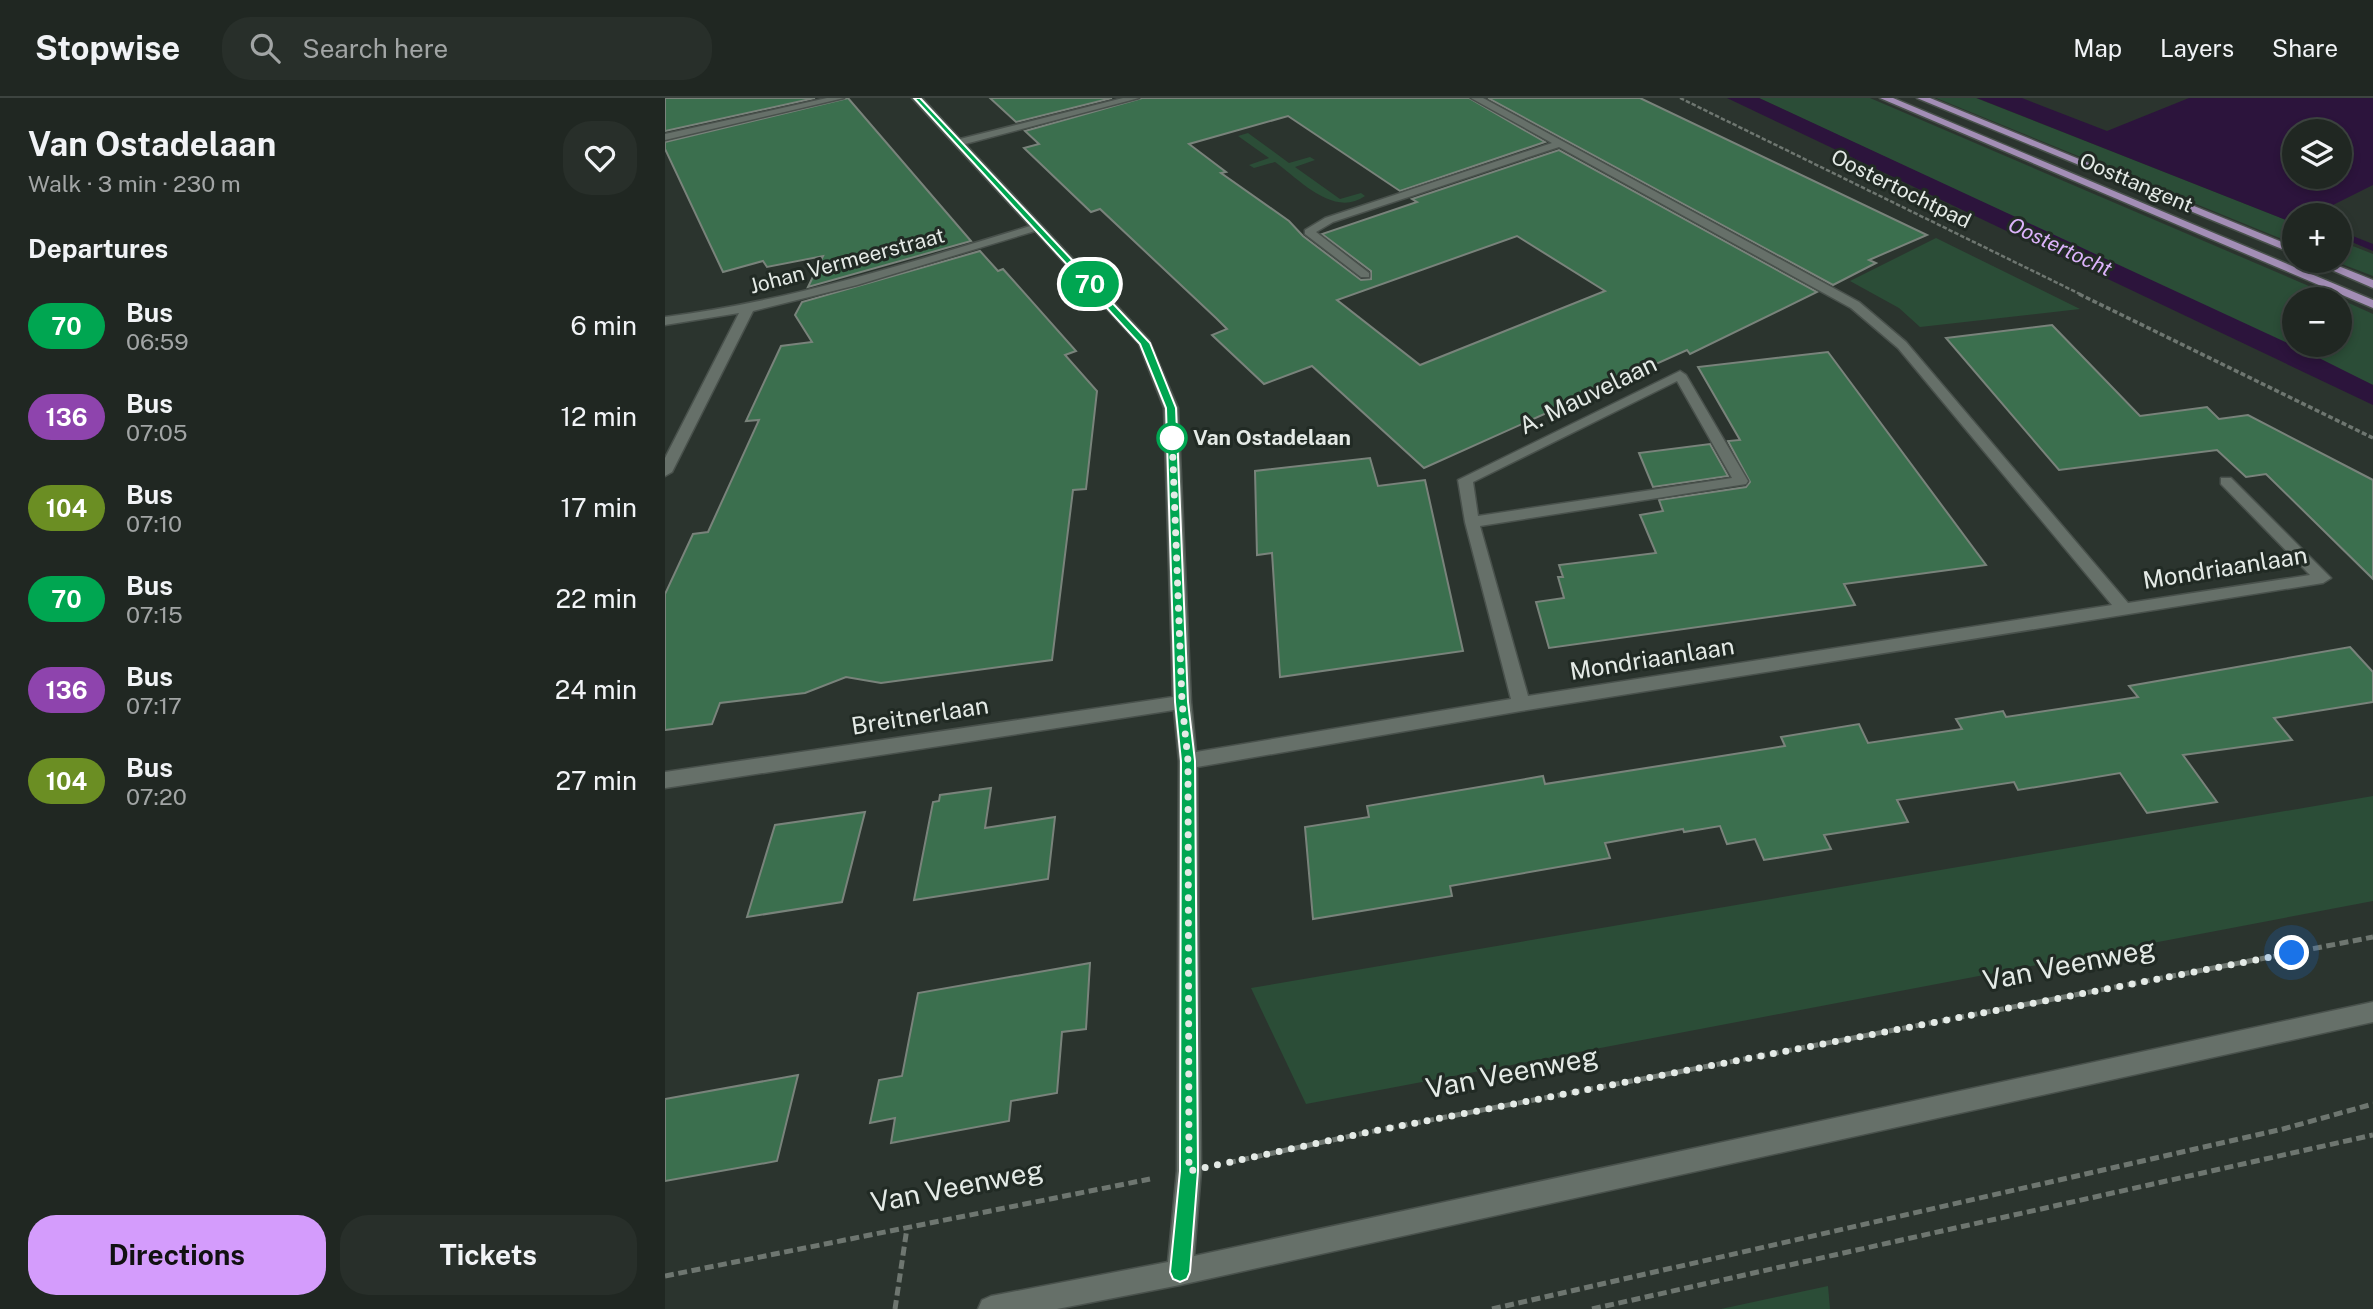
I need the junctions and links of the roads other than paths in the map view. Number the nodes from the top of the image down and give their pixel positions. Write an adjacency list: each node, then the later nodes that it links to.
1 (839, 98): 7 (street)
2 (917, 98): 8 (street)
3 (1134, 98): 8 (street)
4 (1476, 98): 9 (street, Mondriaanlaan)
5 (1885, 98): 15 (main road, Oosttangent)
6 (1922, 98): 11 (main road, Oosttangent)
7 (665, 137)
8 (960, 142): 10 (street)
9 (1559, 144): 13 (street); 21 (street, Mondriaanlaan)
10 (1037, 227): 16 (street, Johan Vermeerstraat); 22 (street)
11 (2282, 246)
12 (2346, 273): 14 (main road)
13 (1365, 275)
14 (2373, 284)
15 (2373, 304)
16 (748, 307): 17 (street, Johan Vermeerstraat); 18 (street)
17 (665, 321)
18 (665, 472)
19 (2226, 481): 21 (street, Mondriaanlaan)
20 (1472, 522): 20 (street, A. Mauvelaan); 23 (street, A. Mauvelaan)
21 (2124, 609): 23 (street, Mondriaanlaan)
22 (1182, 702): 24 (street); 25 (street, Breitnerlaan)
23 (1521, 705): 24 (street, Mondriaanlaan)
24 (1188, 761): 27 (street)
25 (665, 780)
26 (2373, 1012): 27 (street)
27 (1180, 1272): 28 (street)
28 (992, 1309)

